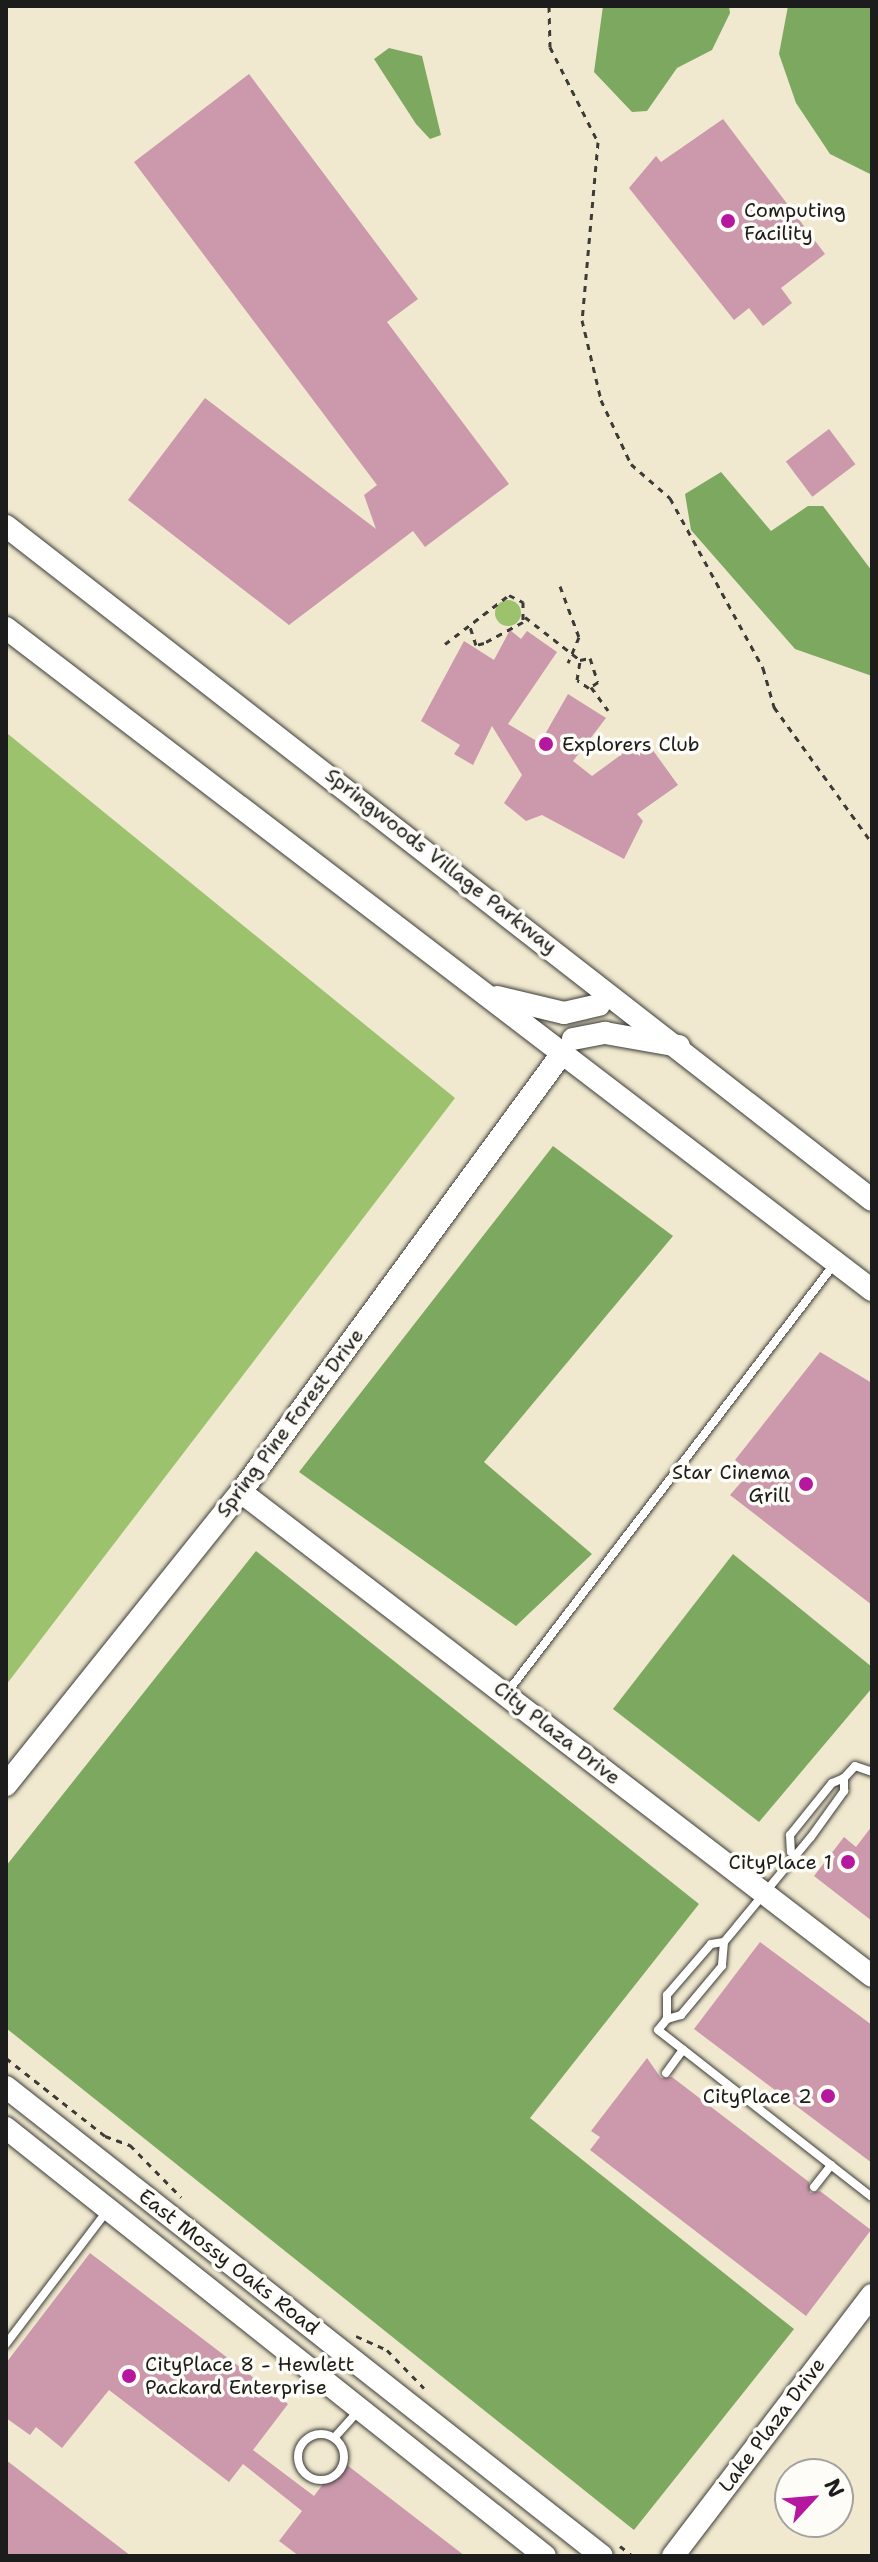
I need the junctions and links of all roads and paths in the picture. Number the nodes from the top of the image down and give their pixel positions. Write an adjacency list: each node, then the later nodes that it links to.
1 (549, 6): 13 (path)
2 (6, 526): 17 (street, Springwoods Village Parkway)
3 (560, 586): 8 (path)
4 (525, 617): 5 (path); 5 (path); 8 (path)
5 (470, 627): 7 (path)
6 (6, 628): 14 (street)
7 (445, 644)
8 (574, 655): 9 (path); 10 (path)
9 (580, 660): 11 (path); 11 (path)
10 (568, 663)
11 (591, 687): 12 (path)
12 (608, 710)
13 (872, 843)
14 (488, 995): 15 (street); 16 (street)
15 (599, 1005)
16 (568, 1046): 17 (street); 19 (street); 21 (street, Spring Pine Forest Drive)
17 (680, 1046): 18 (street, Springwoods Village Parkway)
18 (872, 1200)
19 (835, 1262): 20 (street); 22 (lane)
20 (872, 1290)
21 (241, 1492): 22 (street, City Plaza Drive); 25 (street, Spring Pine Forest Drive)
22 (505, 1694): 27 (street, City Plaza Drive)
23 (872, 1772): 24 (lane)
24 (844, 1778): 26 (lane); 26 (lane)
25 (6, 1785)
26 (791, 1852): 27 (lane)
27 (762, 1891): 28 (lane); 29 (street, City Plaza Drive)
28 (724, 1942): 30 (lane); 30 (lane)
29 (872, 1976)
30 (667, 2019): 31 (lane)
31 (683, 2050): 33 (lane); 36 (lane)
32 (6, 2058): 40 (path)
33 (666, 2073)
34 (6, 2087): 37 (street, East Mossy Oaks Road)
35 (6, 2128): 41 (street, East Mossy Oaks Road)
36 (831, 2165): 38 (lane); 39 (lane)
37 (128, 2183): 41 (street); 45 (street, East Mossy Oaks Road)
38 (814, 2187)
39 (872, 2197)
40 (182, 2200)
41 (108, 2210): 44 (lane); 47 (street, East Mossy Oaks Road)
42 (872, 2295): 52 (street, Lake Plaza Drive)
43 (343, 2325): 46 (path)
44 (6, 2344)
45 (381, 2381): 47 (street); 49 (street, East Mossy Oaks Road)
46 (428, 2394)
47 (359, 2409): 48 (lane); 50 (street, East Mossy Oaks Road)
48 (334, 2438): 48 (lane)
49 (605, 2546): 51 (path)
50 (545, 2556)
51 (633, 2556)
52 (673, 2556)

